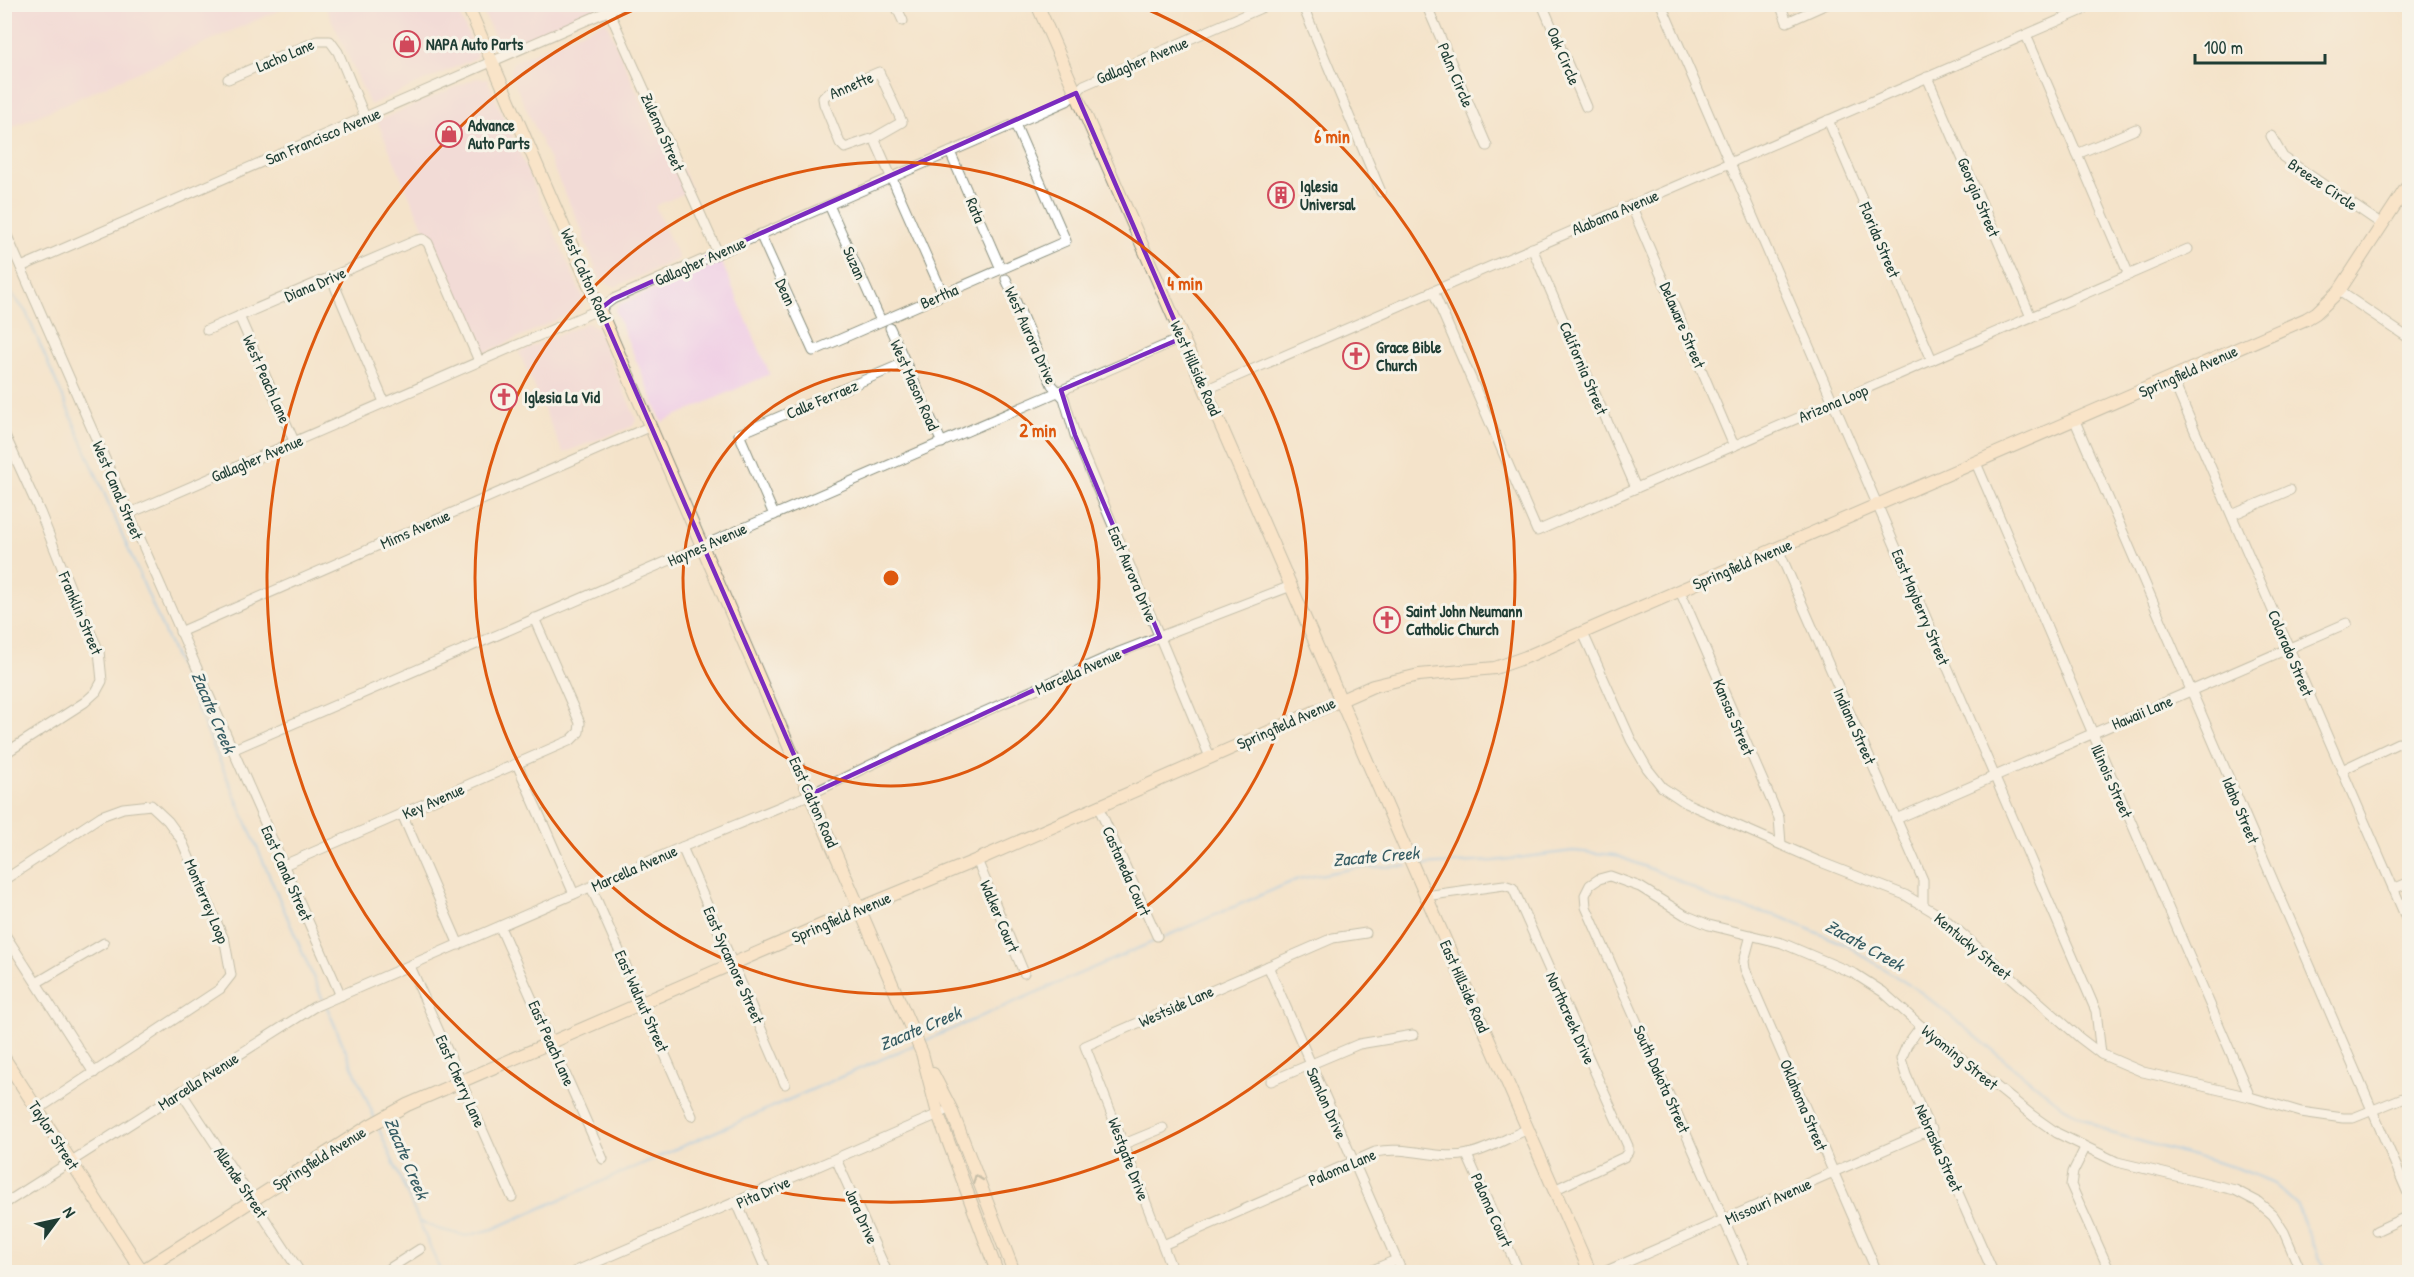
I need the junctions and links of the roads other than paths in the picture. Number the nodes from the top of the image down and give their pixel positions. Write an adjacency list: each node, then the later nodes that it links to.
1 (467, 4): 16 (main road, West Calton Road)
2 (624, 4): 13 (street, San Francisco Avenue)
3 (895, 4): 14 (street)
4 (1037, 4): 19 (main road, West Hillside Road)
5 (1270, 4): 19 (street, Gallagher Avenue)
6 (1302, 4): 33 (street)
7 (1426, 4): 27 (street, Palm Circle)
8 (1542, 4): 20 (street, Oak Circle)
9 (1661, 4): 30 (street, East Mayberry Street)
10 (1780, 4): 11 (street)
11 (1827, 4)
12 (2083, 10): 15 (street, Alabama Avenue)
13 (609, 11): 16 (street, San Francisco Avenue); 41 (street, Zulema Street)
14 (903, 21)
15 (2026, 35): 17 (street, Alabama Avenue); 29 (street)
16 (493, 63): 21 (street, San Francisco Avenue); 50 (main road, West Calton Road)
17 (1927, 77): 22 (street, Alabama Avenue); 52 (street, Georgia Street)
18 (228, 79): 21 (street, Lacho Lane)
19 (1076, 93): 23 (street, Gallagher Avenue); 56 (main road, West Hillside Road)
20 (1586, 107)
21 (366, 117): 42 (street, San Francisco Avenue)
22 (1828, 120): 30 (street, Alabama Avenue); 59 (street, Florida Street)
23 (1015, 124): 28 (street, Gallagher Avenue); 43 (street, Bertha)
24 (2136, 129): 29 (street)
25 (2271, 136): 36 (street, Breeze Circle)
26 (874, 138): 26 (street, Annette); 31 (street)
27 (1486, 146)
28 (951, 152): 31 (street, Gallagher Avenue); 43 (street, Rata)
29 (2078, 154): 44 (street)
30 (1730, 163): 35 (street, Alabama Avenue); 66 (street, East Mayberry Street)
31 (892, 177): 34 (street, Gallagher Avenue); 49 (street)
32 (2409, 182): 36 (main road, Springfield Avenue)
33 (1381, 192)
34 (829, 205): 38 (street, Gallagher Avenue); 53 (street, Suzan)
35 (1631, 205): 39 (street, Alabama Avenue); 72 (street, Delaware Street)
36 (2383, 225): 48 (main road, Springfield Avenue)
37 (4, 229): 42 (street, West Canal Street)
38 (760, 234): 41 (street, Gallagher Avenue); 58 (street, Dean)
39 (1532, 248): 47 (street, Alabama Avenue); 74 (street, California Street)
40 (2187, 249): 44 (street, Arizona Loop)
41 (718, 253): 50 (street, Gallagher Avenue)
42 (21, 267): 77 (street, West Canal Street)
43 (1001, 269): 49 (street, Bertha)
44 (2129, 275): 52 (street, Arizona Loop)
45 (331, 276): 51 (street, Diana Drive); 60 (street, Diana Drive); 65 (street)
46 (1006, 279): 64 (street, West Aurora Drive)
47 (1433, 291): 63 (street, Alabama Avenue); 74 (street, Arizona Loop)
48 (2339, 291): 57 (street); 62 (main road, Springfield Avenue)
49 (943, 294): 53 (street, Bertha)
50 (600, 309): 60 (street, Gallagher Avenue); 68 (main road, West Calton Road)
51 (239, 316): 55 (street, Diana Drive); 70 (street, West Peach Lane)
52 (2031, 317): 59 (street, Arizona Loop)
53 (881, 321): 58 (street, Bertha)
54 (890, 328): 61 (street, West Mason Road)
55 (207, 330)
56 (1182, 338): 63 (main road, West Hillside Road); 64 (street, Haynes Avenue)
57 (2409, 339)
58 (813, 351)
59 (1932, 360): 66 (street, Arizona Loop)
60 (479, 361): 65 (street, Gallagher Avenue)
61 (904, 363): 71 (street, West Mason Road); 78 (street, Calle Ferraez)
62 (2172, 378): 67 (main road, Springfield Avenue); 79 (street, Colorado Street)
63 (1205, 390): 82 (main road, West Hillside Road)
64 (1057, 392): 71 (street, Haynes Avenue); 88 (street, East Aurora Drive)
65 (384, 402): 70 (street, Gallagher Avenue)
66 (1833, 403): 72 (street, Arizona Loop); 76 (street, East Mayberry Street)
67 (2075, 420): 73 (main road, Springfield Avenue); 90 (street, Idaho Street)
68 (651, 426): 80 (main road, West Calton Road); 86 (street, Mims Avenue)
69 (4, 434): 95 (street, Franklin Street)
70 (294, 441): 77 (street, Gallagher Avenue)
71 (942, 443): 78 (street, Haynes Avenue)
72 (1734, 446): 74 (street, Arizona Loop)
73 (1976, 463): 76 (main road, Springfield Avenue); 92 (street, Illinois Street)
74 (1636, 488)
75 (2290, 490): 79 (street)
76 (1878, 506): 81 (main road, Springfield Avenue); 99 (street, East Mayberry Street)
77 (128, 514): 86 (street, West Canal Street)
78 (774, 515): 80 (street, Haynes Avenue)
79 (2232, 515): 89 (street, Colorado Street)
80 (704, 546): 84 (street, Haynes Avenue); 100 (main road, East Calton Road)
81 (1778, 549): 83 (main road, Springfield Avenue); 103 (street, Indiana Street)
82 (1291, 586): 88 (street, Marcella Avenue); 91 (main road, West Hillside Road)
83 (1680, 591): 87 (main road, Springfield Avenue); 104 (street, Kansas Street)
84 (534, 618): 94 (street, Haynes Avenue); 97 (street, Key Avenue)
85 (2347, 623): 89 (street, Hawaii Lane)
86 (180, 632): 94 (street, West Canal Street)
87 (1583, 633): 91 (main road, Springfield Avenue); 104 (street, Kentucky Street)
88 (1160, 638): 96 (street, East Aurora Drive); 100 (street, Marcella Avenue)
89 (2289, 648): 90 (street, Hawaii Lane); 98 (street, Colorado Street)
90 (2190, 691): 92 (street, Hawaii Lane); 149 (street, Idaho Street)
91 (1340, 699): 96 (main road, Springfield Avenue); 114 (main road, East Hillside Road)
92 (2091, 734): 99 (street, Hawaii Lane); 146 (street, Illinois Street)
93 (2398, 743): 98 (street)
94 (232, 750): 107 (street, East Canal Street)
95 (4, 754)
96 (1210, 756): 101 (main road, Springfield Avenue)
97 (517, 764): 102 (street, Key Avenue); 113 (street)
98 (2342, 770): 112 (street, Colorado Street)
99 (1993, 777): 103 (street, Hawaii Lane); 136 (street, East Mayberry Street)
100 (811, 794): 105 (street, Marcella Avenue); 116 (main road, East Calton Road)
101 (1098, 806): 106 (main road, Springfield Avenue); 122 (street, Castaneda Court)
102 (402, 814): 107 (street, Key Avenue); 124 (street)
103 (1896, 819): 115 (street, Indiana Street)
104 (1781, 844): 115 (street, Kentucky Street)
105 (682, 847): 111 (street, Marcella Avenue); 125 (street, East Sycamore Street)
106 (977, 860): 116 (main road, Springfield Avenue); 128 (street, Walker Court)
107 (284, 865): 130 (street, East Canal Street)
108 (4, 880): 140 (street, Monterrey Loop)
109 (2409, 882): 112 (street)
110 (1590, 885): 121 (street, Wyoming Street); 171 (street, South Dakota Street)
111 (591, 887): 113 (street, Marcella Avenue); 131 (street, East Walnut Street)
112 (2393, 889): 118 (street, Colorado Street)
113 (574, 894): 117 (street, Marcella Avenue)
114 (1425, 896): 153 (main road, East Hillside Road); 163 (street, Northcreek Drive)
115 (1923, 905): 136 (street, Kentucky Street)
116 (861, 908): 125 (main road, Springfield Avenue); 137 (main road, East Calton Road)
117 (500, 927): 124 (street, Marcella Avenue); 134 (street, East Peach Lane)
118 (2409, 927)
119 (4, 933): 129 (street)
120 (1366, 933): 127 (street, Westside Lane)
121 (1750, 935): 132 (street, Wyoming Street); 162 (street, Oklahoma Street)
122 (1157, 936)
123 (104, 943): 129 (street)
124 (459, 945): 126 (street, Marcella Avenue)
125 (733, 964): 131 (main road, Springfield Avenue); 143 (street, East Sycamore Street)
126 (410, 966): 130 (street, Marcella Avenue); 142 (street, East Cherry Lane)
127 (1268, 966): 135 (street, Westside Lane); 139 (street, Samlon Drive)
128 (1024, 973)
129 (38, 982): 140 (street)
130 (337, 997): 144 (street, Marcella Avenue)
131 (643, 1003): 134 (main road, Springfield Avenue); 151 (street, East Walnut Street)
132 (1922, 1026): 154 (street, Nebraska Street); 156 (street, Wyoming Street)
133 (1413, 1035): 139 (street)
134 (552, 1043): 142 (main road, Springfield Avenue); 158 (street, East Peach Lane)
135 (1085, 1046): 155 (street, Westgate Drive)
136 (2101, 1054): 146 (street, Kentucky Street)
137 (923, 1055): 147 (main road, East Calton Road); 150 (main road, East Calton Road)
138 (4, 1058): 148 (main road, Taylor Street)
139 (1310, 1064): 141 (street); 161 (street, Samlon Drive)
140 (94, 1073): 148 (street, Monterrey Loop)
141 (1271, 1081)
142 (461, 1082): 164 (street, East Cherry Lane); 166 (main road, Springfield Avenue)
143 (785, 1084)
144 (181, 1092): 160 (street, Marcella Avenue); 166 (street, Allende Street)
145 (2409, 1095): 149 (street, Kentucky Street)
146 (2250, 1097): 149 (street, Kentucky Street)
147 (951, 1109): 150 (street, Pita Drive); 169 (main road, East Calton Road, one-way to 147)
148 (38, 1110): 160 (main road, Taylor Street)
149 (2371, 1112): 165 (street, Idaho Street)
150 (938, 1114): 159 (street, Pita Drive); 172 (main road, East Calton Road)
151 (692, 1116)
152 (1163, 1128): 155 (street)
153 (1528, 1129): 157 (street, Paloma Lane); 163 (main road, East Hillside Road)
154 (1932, 1130): 162 (street, Missouri Avenue); 193 (street, Nebraska Street)
155 (1124, 1144): 174 (street, Westgate Drive)
156 (2085, 1148): 194 (street); 195 (street, Wyoming Street)
157 (1467, 1155): 161 (street, Paloma Lane); 177 (street, Paloma Court)
158 (603, 1159)
159 (836, 1159): 167 (street, Pita Drive); 183 (street, Jara Drive)
160 (71, 1162): 168 (street, Marcella Avenue); 178 (main road, Taylor Street)
161 (1353, 1162): 174 (street, Paloma Lane); 176 (street, Samlon Drive)
162 (1833, 1173): 171 (street, Missouri Avenue); 192 (street, Oklahoma Street)
163 (1554, 1190): 189 (main road, East Hillside Road)
164 (512, 1197)
165 (2409, 1198)
166 (254, 1200): 178 (main road, Springfield Avenue); 179 (street, Allende Street)
167 (736, 1203): 181 (street, Pita Drive); 182 (street)
168 (4, 1204)
169 (992, 1215): 172 (main road); 185 (main road, East Calton Road)
170 (2409, 1215): 173 (street)
171 (1725, 1220): 190 (street, Missouri Avenue); 191 (street, South Dakota Street)
172 (977, 1221): 184 (main road, East Calton Road)
173 (2376, 1231)
174 (1163, 1245): 186 (street, Westgate Drive)
175 (420, 1249): 180 (street)
176 (1396, 1260): 187 (street); 188 (street, Samlon Drive)
177 (1516, 1265)
178 (141, 1272)
179 (300, 1272)
180 (384, 1272)
181 (574, 1272)
182 (767, 1272)
183 (887, 1272)
184 (997, 1272)
185 (1014, 1272)
186 (1173, 1272)
187 (1368, 1272)
188 (1402, 1272)
189 (1590, 1272)
190 (1604, 1272)
191 (1747, 1272)
192 (1877, 1272)
193 (1994, 1272)
194 (2110, 1272)
195 (2301, 1272)

